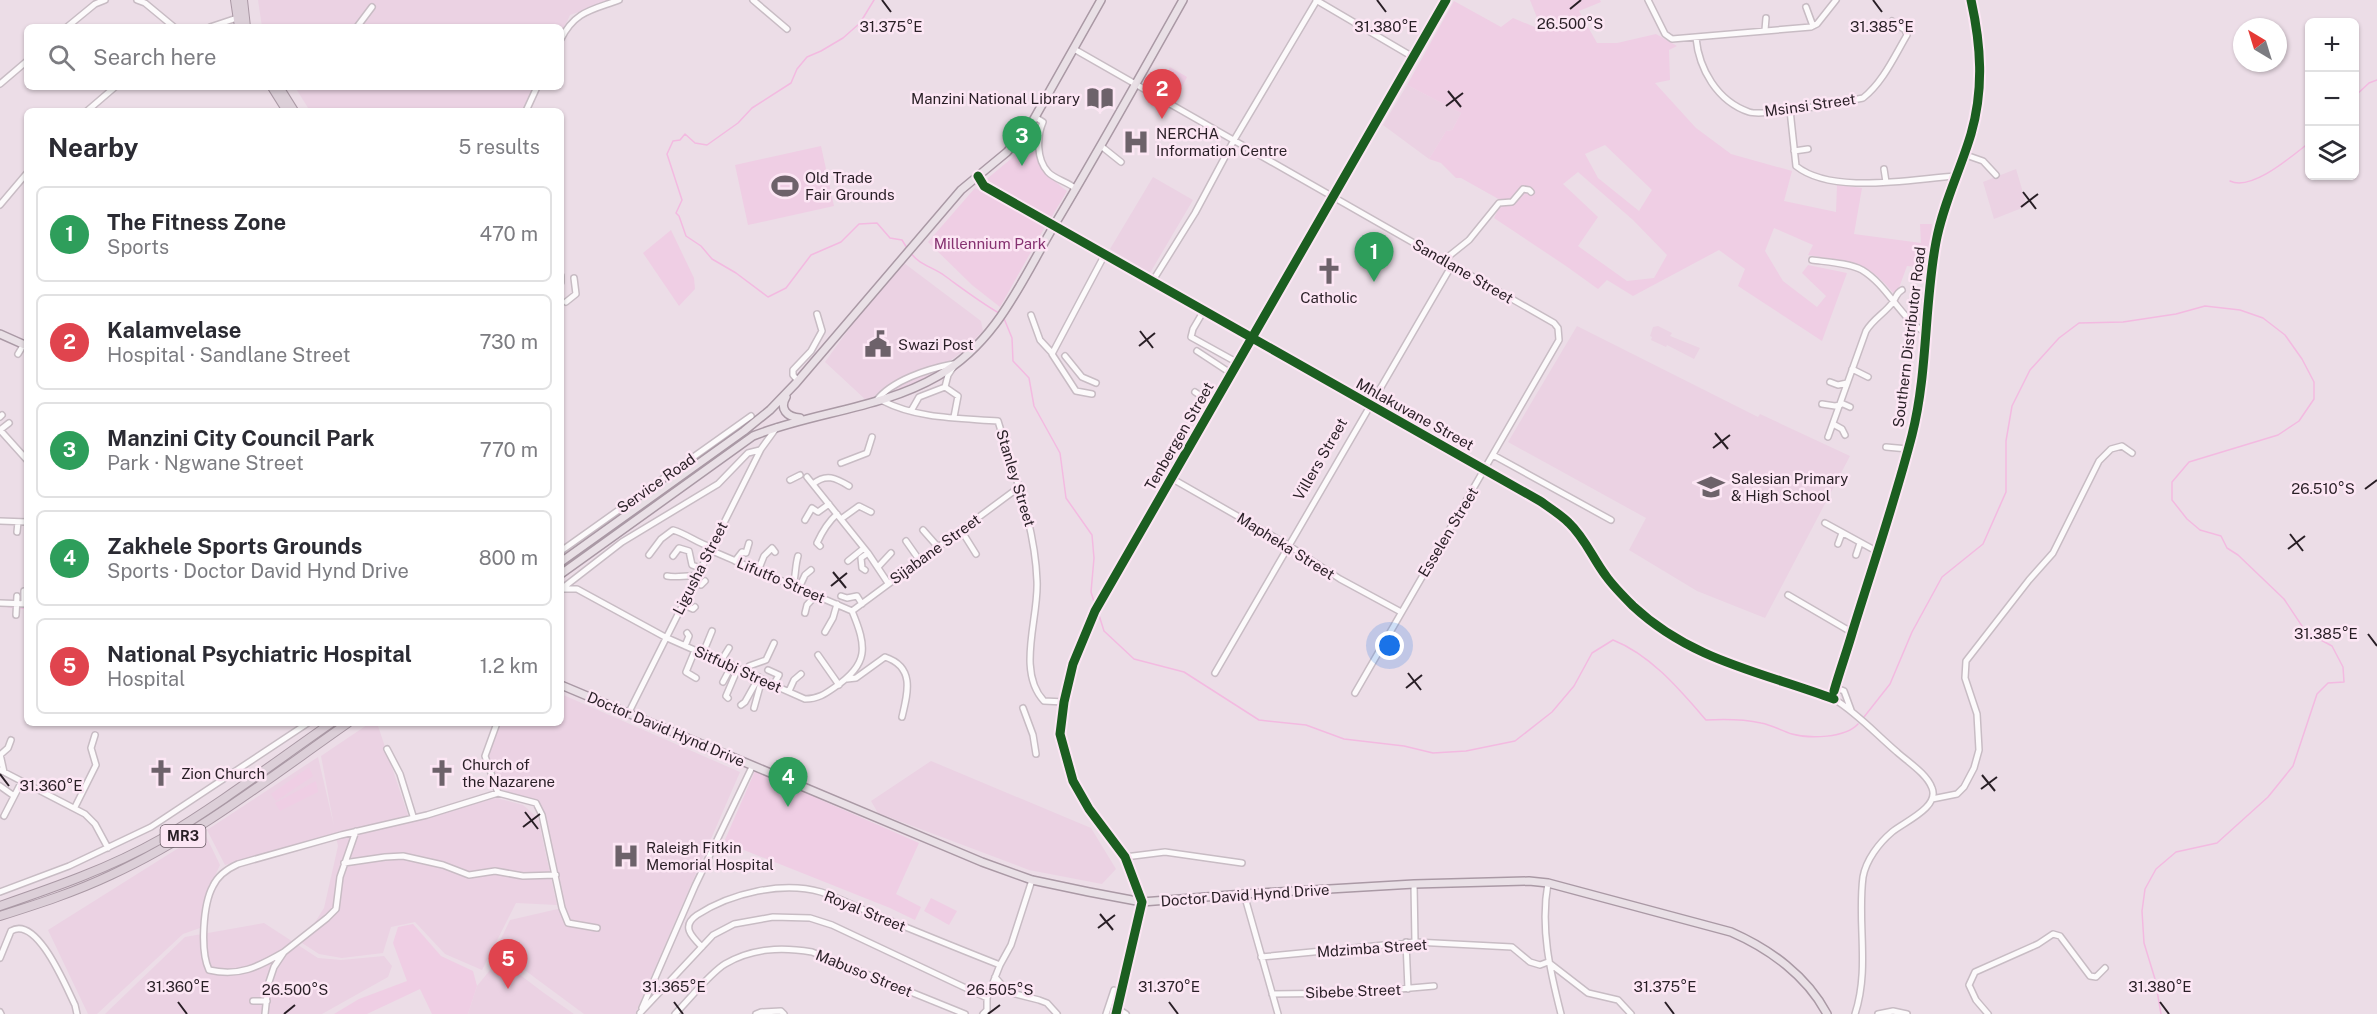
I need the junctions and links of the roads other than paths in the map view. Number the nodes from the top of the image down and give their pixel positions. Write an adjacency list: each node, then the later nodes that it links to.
1 (105, 0): 19 (street)
2 (137, 0): 20 (street)
3 (236, 0): 16 (highway)
4 (243, 0): 16 (highway)
5 (620, 0): 28 (street)
6 (753, 0): 26 (street)
7 (1101, 0): 30 (main road)
8 (1183, 0): 34 (main road)
9 (1316, 0): 31 (street); 45 (street)
10 (1446, 0): 31 (street, Tenbergen Street)
11 (1648, 0): 29 (street)
12 (1836, 0): 25 (street)
13 (1971, 0): 49 (street, Southern Distributor Road)
14 (372, 7): 24 (street)
15 (1806, 7): 25 (street)
16 (240, 17): 21 (street); 22 (highway); 23 (highway)
17 (1766, 18): 27 (street)
18 (1892, 21): 43 (street, Msinsi Street)
19 (71, 24)
20 (170, 24)
21 (219, 24)
22 (239, 24)
23 (244, 24)
24 (359, 24)
25 (1813, 26): 27 (street)
26 (787, 29)
27 (1765, 30): 29 (street)
28 (564, 33)
29 (1696, 38): 43 (street, Msinsi Street)
30 (1074, 49): 34 (street, Sandlane Street); 44 (main road)
31 (1413, 57): 60 (street, Tenbergen Street)
32 (24, 64): 33 (street)
33 (0, 84)
34 (1136, 85): 45 (street, Sandlane Street); 46 (main road)
35 (112, 90): 39 (street)
36 (274, 90): 40 (highway)
37 (281, 90): 41 (highway)
38 (536, 90): 42 (street)
39 (90, 108)
40 (285, 108)
41 (292, 108)
42 (527, 108)
43 (1790, 110): 48 (street)
44 (1035, 117): 54 (main road); 57 (street)
45 (1234, 140): 60 (street, Sandlane Street); 68 (street)
46 (1101, 146): 50 (street); 57 (main road)
47 (1808, 149): 48 (street)
48 (1794, 151): 56 (street)
49 (1963, 154): 52 (street); 55 (street, Southern Distributor Road)
50 (1121, 162)
51 (1884, 169): 56 (street)
52 (1996, 175)
53 (24, 176): 59 (street)
54 (978, 176): 62 (street, Mhlakuvane Street); 102 (main road)
55 (1955, 176): 56 (street); 70 (street, Southern Distributor Road)
56 (1886, 182)
57 (1076, 189): 62 (main road)
58 (1531, 192): 64 (street)
59 (2, 196): 61 (street)
60 (1333, 196): 64 (street, Sandlane Street); 84 (street, Tenbergen Street)
61 (0, 205)
62 (1053, 226): 63 (street, Mhlakuvane Street); 98 (main road)
63 (1104, 256): 68 (street, Mhlakuvane Street); 90 (street)
64 (1444, 260): 66 (street, Sandlane Street)
65 (1812, 260): 73 (street)
66 (1452, 265): 86 (street, Sandlane Street); 116 (street, Villers Street)
67 (574, 278): 72 (street)
68 (1152, 282): 74 (street, Mhlakuvane Street)
69 (1902, 290): 73 (street)
70 (1928, 296): 71 (street); 80 (street, Southern Distributor Road)
71 (1935, 297)
72 (566, 302)
73 (1893, 302): 77 (street); 80 (street)
74 (1203, 312): 84 (street, Mhlakuvane Street); 97 (street)
75 (817, 314): 102 (street)
76 (1031, 315): 90 (street)
77 (1879, 315): 78 (street); 83 (street)
78 (1885, 320)
79 (1932, 327): 80 (street)
80 (1925, 329): 93 (street, Southern Distributor Road)
81 (0, 334): 87 (main road)
82 (1857, 335): 83 (street)
83 (1864, 337): 85 (street); 96 (street)
84 (1253, 339): 97 (street, Tenbergen Street); 116 (street, Mhlakuvane Street)
85 (1870, 339)
86 (1559, 340): 137 (street, Esselen Street)
87 (24, 344)
88 (24, 347): 91 (street)
89 (1197, 351): 100 (street)
90 (1052, 353): 110 (street)
91 (18, 354)
92 (1065, 356): 104 (street)
93 (1923, 358): 94 (street); 106 (street, Southern Distributor Road)
94 (1930, 359)
95 (1848, 360): 96 (street)
96 (1855, 361): 99 (street)
97 (1238, 363): 100 (street, Tenbergen Street)
98 (954, 364): 108 (street); 111 (main road); 112 (street)
99 (1852, 369): 101 (street); 105 (street)
100 (1232, 374): 115 (street, Tenbergen Street)
101 (1868, 377)
102 (797, 382): 119 (main road); 190 (main road)
103 (1830, 382): 105 (street)
104 (1096, 383)
105 (1847, 383): 114 (street)
106 (1920, 384): 107 (street); 122 (street, Southern Distributor Road)
107 (1927, 385)
108 (945, 387): 118 (street); 121 (street)
109 (1195, 392): 115 (street)
110 (1092, 394)
111 (883, 401): 112 (main road); 118 (street, Stanley Street)
112 (875, 402): 119 (main road)
113 (1822, 404): 114 (street)
114 (1840, 404): 117 (street); 125 (street)
115 (1214, 405): 146 (street, Tenbergen Street)
116 (1369, 405): 140 (street, Mhlakuvane Street); 176 (street, Villers Street)
117 (1850, 407)
118 (911, 411): 121 (street, Stanley Street)
119 (817, 415): 126 (main road)
120 (751, 416): 180 (street, Service Road)
121 (954, 417): 150 (street, Stanley Street)
122 (1914, 419): 123 (street); 127 (street, Southern Distributor Road)
123 (1922, 420)
124 (9, 423): 138 (street)
125 (1833, 424): 129 (street); 131 (street)
126 (778, 426): 133 (street, Ligusha Street); 199 (main road)
127 (1913, 429): 128 (street); 134 (street, Southern Distributor Road)
128 (1920, 430)
129 (1845, 435)
130 (872, 437): 139 (street)
131 (1828, 437)
132 (1886, 447): 134 (street)
133 (760, 450): 179 (street, Ligusha Street); 204 (street)
134 (1907, 451): 135 (street); 142 (street, Southern Distributor Road)
135 (1915, 452)
136 (2132, 453): 277 (street)
137 (1493, 455): 140 (street, Esselen Street); 160 (street)
138 (24, 457)
139 (842, 464)
140 (1485, 470): 219 (street, Esselen Street); 251 (street, Mhlakuvane Street)
141 (1894, 470): 142 (street)
142 (1901, 472): 143 (street); 152 (street, Southern Distributor Road)
143 (1908, 473)
144 (800, 475): 147 (street)
145 (807, 477): 148 (street)
146 (1171, 478): 176 (street, Mapheka Street); 253 (street, Tenbergen Street)
147 (790, 480)
148 (813, 483): 149 (street); 153 (street)
149 (849, 486)
150 (1018, 488): 169 (street, Sijabane Street); 253 (street, Stanley Street)
151 (1888, 492): 152 (street)
152 (1895, 494): 154 (street, Southern Distributor Road)
153 (829, 504): 157 (street); 159 (street)
154 (1890, 511): 156 (street); 161 (street, Southern Distributor Road)
155 (871, 512): 157 (street)
156 (1897, 512)
157 (839, 517): 177 (street); 181 (street)
158 (1880, 519): 161 (street)
159 (805, 520)
160 (1611, 520)
161 (1887, 520): 183 (street, Southern Distributor Road)
162 (3, 521): 163 (street); 167 (street)
163 (18, 522): 164 (street); 170 (street)
164 (24, 522)
165 (1825, 523): 171 (street)
166 (1844, 526): 171 (street)
167 (0, 527)
168 (923, 530): 178 (street)
169 (961, 530): 178 (street, Sijabane Street); 185 (street)
170 (17, 532)
171 (1841, 532): 174 (street); 175 (street)
172 (906, 541): 193 (street)
173 (749, 543): 191 (street)
174 (1860, 543): 183 (street); 187 (street)
175 (1838, 544)
176 (1288, 545): 219 (street, Mapheka Street); 238 (street, Villers Street)
177 (820, 546)
178 (938, 547): 193 (street, Sijabane Street)
179 (711, 548): 186 (street, Lifutfo Street); 191 (street, Lifutfo Street); 195 (street, Ligusha Street)
180 (564, 549)
181 (866, 550): 192 (street); 194 (street); 197 (street)
182 (776, 552): 198 (street)
183 (1878, 552): 225 (street, Southern Distributor Road)
184 (891, 553): 194 (street)
185 (976, 554)
186 (649, 555)
187 (1856, 555)
188 (673, 556): 195 (street)
189 (798, 556): 205 (street)
190 (564, 560)
191 (735, 561): 198 (street, Lifutfo Street)
192 (848, 561)
193 (920, 561): 203 (street, Sijabane Street)
194 (878, 567): 203 (street)
195 (700, 568): 201 (street, Ligusha Street)
196 (812, 570): 205 (street)
197 (865, 570)
198 (758, 571): 205 (street, Lifutfo Street)
199 (564, 572)
200 (668, 576): 201 (street)
201 (695, 579): 202 (street); 214 (street, Ligusha Street)
202 (705, 581)
203 (888, 583): 216 (street, Sijabane Street)
204 (564, 587)
205 (796, 587): 207 (street, Lifutfo Street)
206 (564, 589): 226 (street, Sitfubi Street)
207 (816, 595): 215 (street, Lifutfo Street); 220 (street)
208 (1788, 595): 225 (street)
209 (17, 596): 212 (street)
210 (841, 596): 216 (street)
211 (0, 603): 212 (street)
212 (17, 604): 213 (street); 221 (street)
213 (24, 604)
214 (682, 604): 217 (street); 226 (street, Ligusha Street)
215 (837, 604): 218 (street, Lifutfo Street); 223 (street)
216 (862, 604): 218 (street, Sijabane Street)
217 (695, 607)
218 (852, 611): 243 (street, Sitfubi Street)
219 (1401, 612): 249 (street, Esselen Street)
220 (805, 613)
221 (16, 615)
222 (712, 631): 231 (street)
223 (825, 632)
224 (687, 633): 228 (street)
225 (1853, 633): 240 (street, Southern Distributor Road)
226 (665, 637): 228 (street, Sitfubi Street); 258 (street, Ligusha Street)
227 (774, 643): 237 (street)
228 (685, 646): 230 (street, Sitfubi Street)
229 (729, 648): 233 (street)
230 (695, 650): 231 (street, Sitfubi Street); 241 (street)
231 (703, 653): 233 (street, Sitfubi Street)
232 (818, 654): 246 (street)
233 (720, 661): 234 (street, Sitfubi Street)
234 (732, 665): 235 (street, Sitfubi Street); 244 (street)
235 (738, 668): 237 (street, Sitfubi Street); 252 (street)
236 (768, 670): 245 (street)
237 (747, 672): 242 (street, Sitfubi Street)
238 (1215, 673)
239 (801, 674): 248 (street)
240 (1838, 675): 250 (street); 251 (street, Southern Distributor Road)
241 (696, 678)
242 (761, 678): 245 (street, Sitfubi Street); 254 (street); 255 (street)
243 (847, 679): 246 (street, Sitfubi Street); 259 (street)
244 (723, 682)
245 (774, 684): 248 (street, Sitfubi Street)
246 (838, 685): 248 (street, Sitfubi Street)
247 (564, 686): 258 (main road, Doctor David Hynd Drive)
248 (789, 691)
249 (1355, 693)
250 (1844, 693): 251 (street); 251 (street, Mhlakuvane Street); 257 (street)
251 (1835, 696): 257 (street)
252 (728, 698)
253 (1064, 702): 285 (street, Tenbergen Street)
254 (741, 705)
255 (754, 708)
256 (1023, 708): 267 (street)
257 (1852, 711): 277 (street)
258 (628, 714): 269 (main road, Doctor David Hynd Drive)
259 (902, 717)
260 (303, 726): 284 (street)
261 (328, 726): 295 (highway, MR3)
262 (344, 726): 296 (highway, MR3)
263 (496, 726): 275 (street)
264 (95, 735): 279 (street)
265 (11, 740): 268 (street)
266 (387, 749): 282 (street)
267 (1036, 754)
268 (0, 755): 270 (street)
269 (753, 767): 289 (main road, Doctor David Hynd Drive); 316 (street)
270 (2, 771): 271 (street)
271 (22, 781): 274 (street); 276 (street)
272 (46, 784): 274 (street)
273 (0, 786): 276 (street)
274 (43, 791): 279 (street)
275 (498, 793): 282 (street); 288 (street)
276 (14, 796): 278 (street)
277 (1932, 799): 318 (street)
278 (8, 806): 280 (street); 281 (street)
279 (75, 807): 284 (street)
280 (16, 809)
281 (4, 816)
282 (412, 816): 283 (street)
283 (356, 831): 287 (street); 301 (street)
284 (108, 848): 292 (street)
285 (1125, 857): 286 (street); 294 (street, Tenbergen Street)
286 (1242, 863)
287 (344, 864): 288 (street); 301 (street)
288 (556, 875): 297 (street)
289 (1032, 880): 294 (main road, Doctor David Hynd Drive); 305 (street)
290 (1548, 883): 291 (main road, Doctor David Hynd Drive); 304 (street); 317 (main road, Doctor David Hynd Drive)
291 (1414, 884): 293 (main road, Doctor David Hynd Drive); 299 (street)
292 (0, 892)
293 (1244, 894): 294 (main road, Doctor David Hynd Drive); 302 (street)
294 (1142, 902): 315 (street)
295 (0, 906)
296 (0, 916)
297 (597, 928)
298 (1406, 942): 299 (street, Mdzimba Street); 302 (street, Mdzimba Street); 309 (street)
299 (1415, 942): 304 (street, Mdzimba Street)
300 (702, 947): 305 (street, Royal Street); 312 (street); 316 (street)
301 (284, 952): 314 (street)
302 (1261, 957): 311 (street)
303 (0, 958): 319 (street)
304 (1548, 962): 330 (street); 331 (street)
305 (1000, 966): 307 (street)
306 (2105, 968): 334 (street)
307 (995, 977): 312 (street); 326 (street)
308 (1434, 986): 309 (street, Sibebe Street)
309 (1408, 989): 311 (street, Sibebe Street)
310 (1114, 990): 327 (street)
311 (1272, 994): 329 (street)
312 (987, 998): 325 (street)
313 (253, 1001): 314 (street)
314 (267, 1001): 320 (street)
315 (1117, 1012): 328 (street)
316 (640, 1013)
317 (1828, 1013)
318 (1854, 1013)
319 (77, 1014)
320 (266, 1014)
321 (675, 1014): 324 (street, Mabuso Street)
322 (756, 1014): 323 (street)
323 (784, 1014)
324 (965, 1014)
325 (983, 1014)
326 (1057, 1014)
327 (1106, 1014)
328 (1126, 1014)
329 (1278, 1014)
330 (1561, 1014)
331 (1631, 1014)
332 (1878, 1014): 333 (street)
333 (1907, 1014)
334 (1988, 1014)

